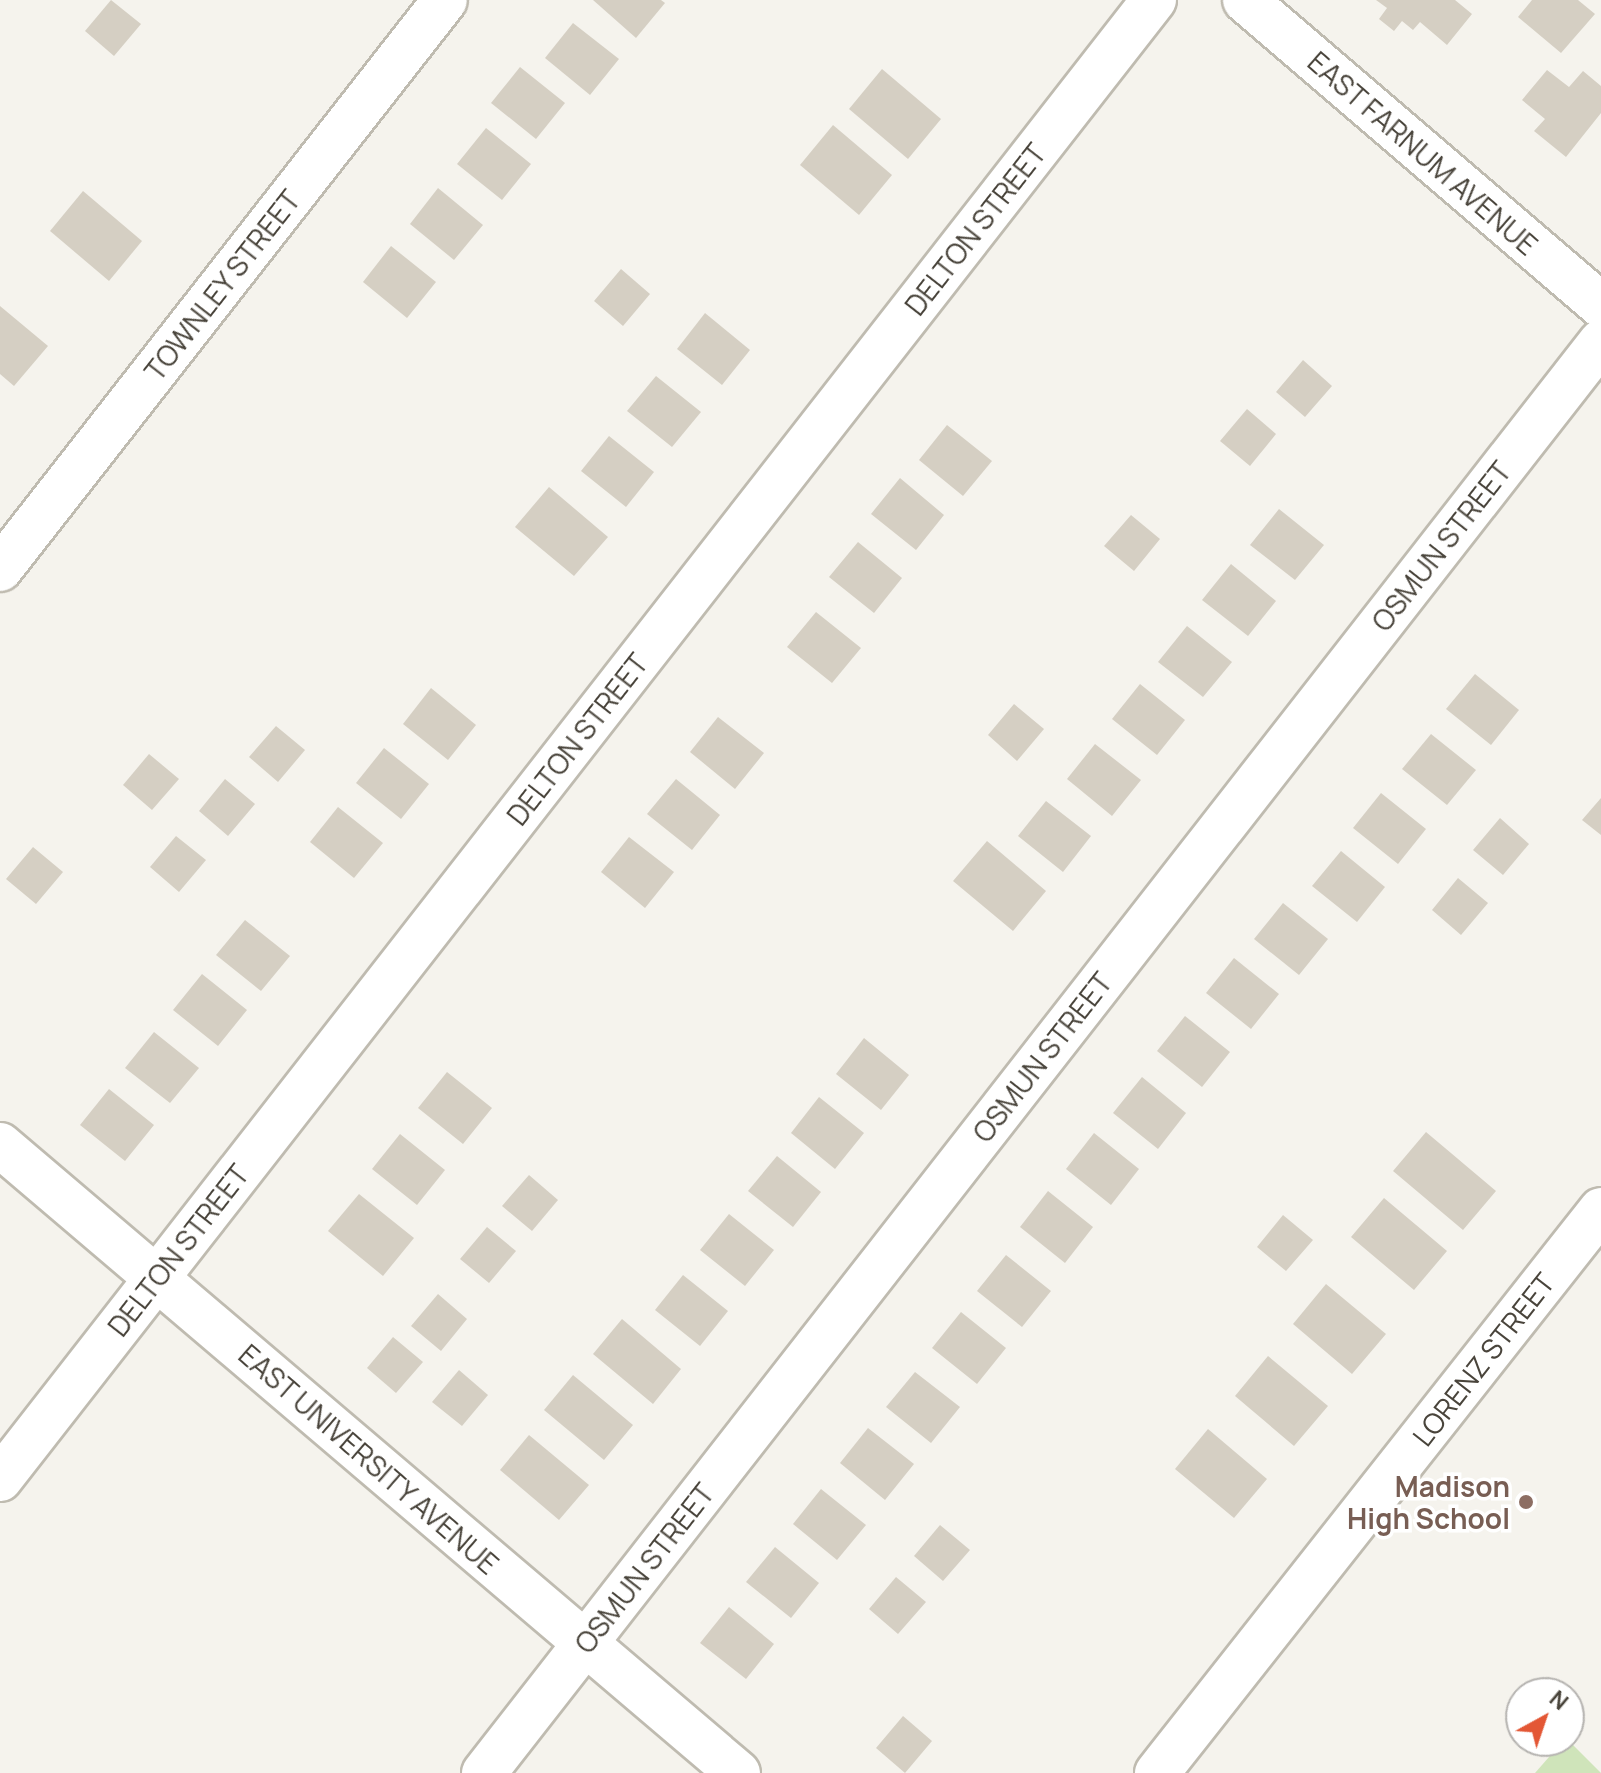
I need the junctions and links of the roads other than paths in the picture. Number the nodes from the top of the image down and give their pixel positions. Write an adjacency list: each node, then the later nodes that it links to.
1 (445, 0): 6 (street, TOWNLEY STREET)
2 (1154, 0): 9 (street, DELTON STREET)
3 (1245, 0): 4 (street, EAST FARNUM AVENUE)
4 (1601, 305)
5 (1601, 342): 11 (street, OSMUN STREET)
6 (0, 569)
7 (0, 1145): 9 (street, EAST UNIVERSITY AVENUE)
8 (1601, 1210): 14 (street, LORENZ STREET)
9 (157, 1278): 10 (street, DELTON STREET); 11 (street, EAST UNIVERSITY AVENUE)
10 (0, 1479)
11 (585, 1644): 12 (street, OSMUN STREET); 13 (street, EAST UNIVERSITY AVENUE)
12 (484, 1773)
13 (738, 1773)
14 (1157, 1773)

